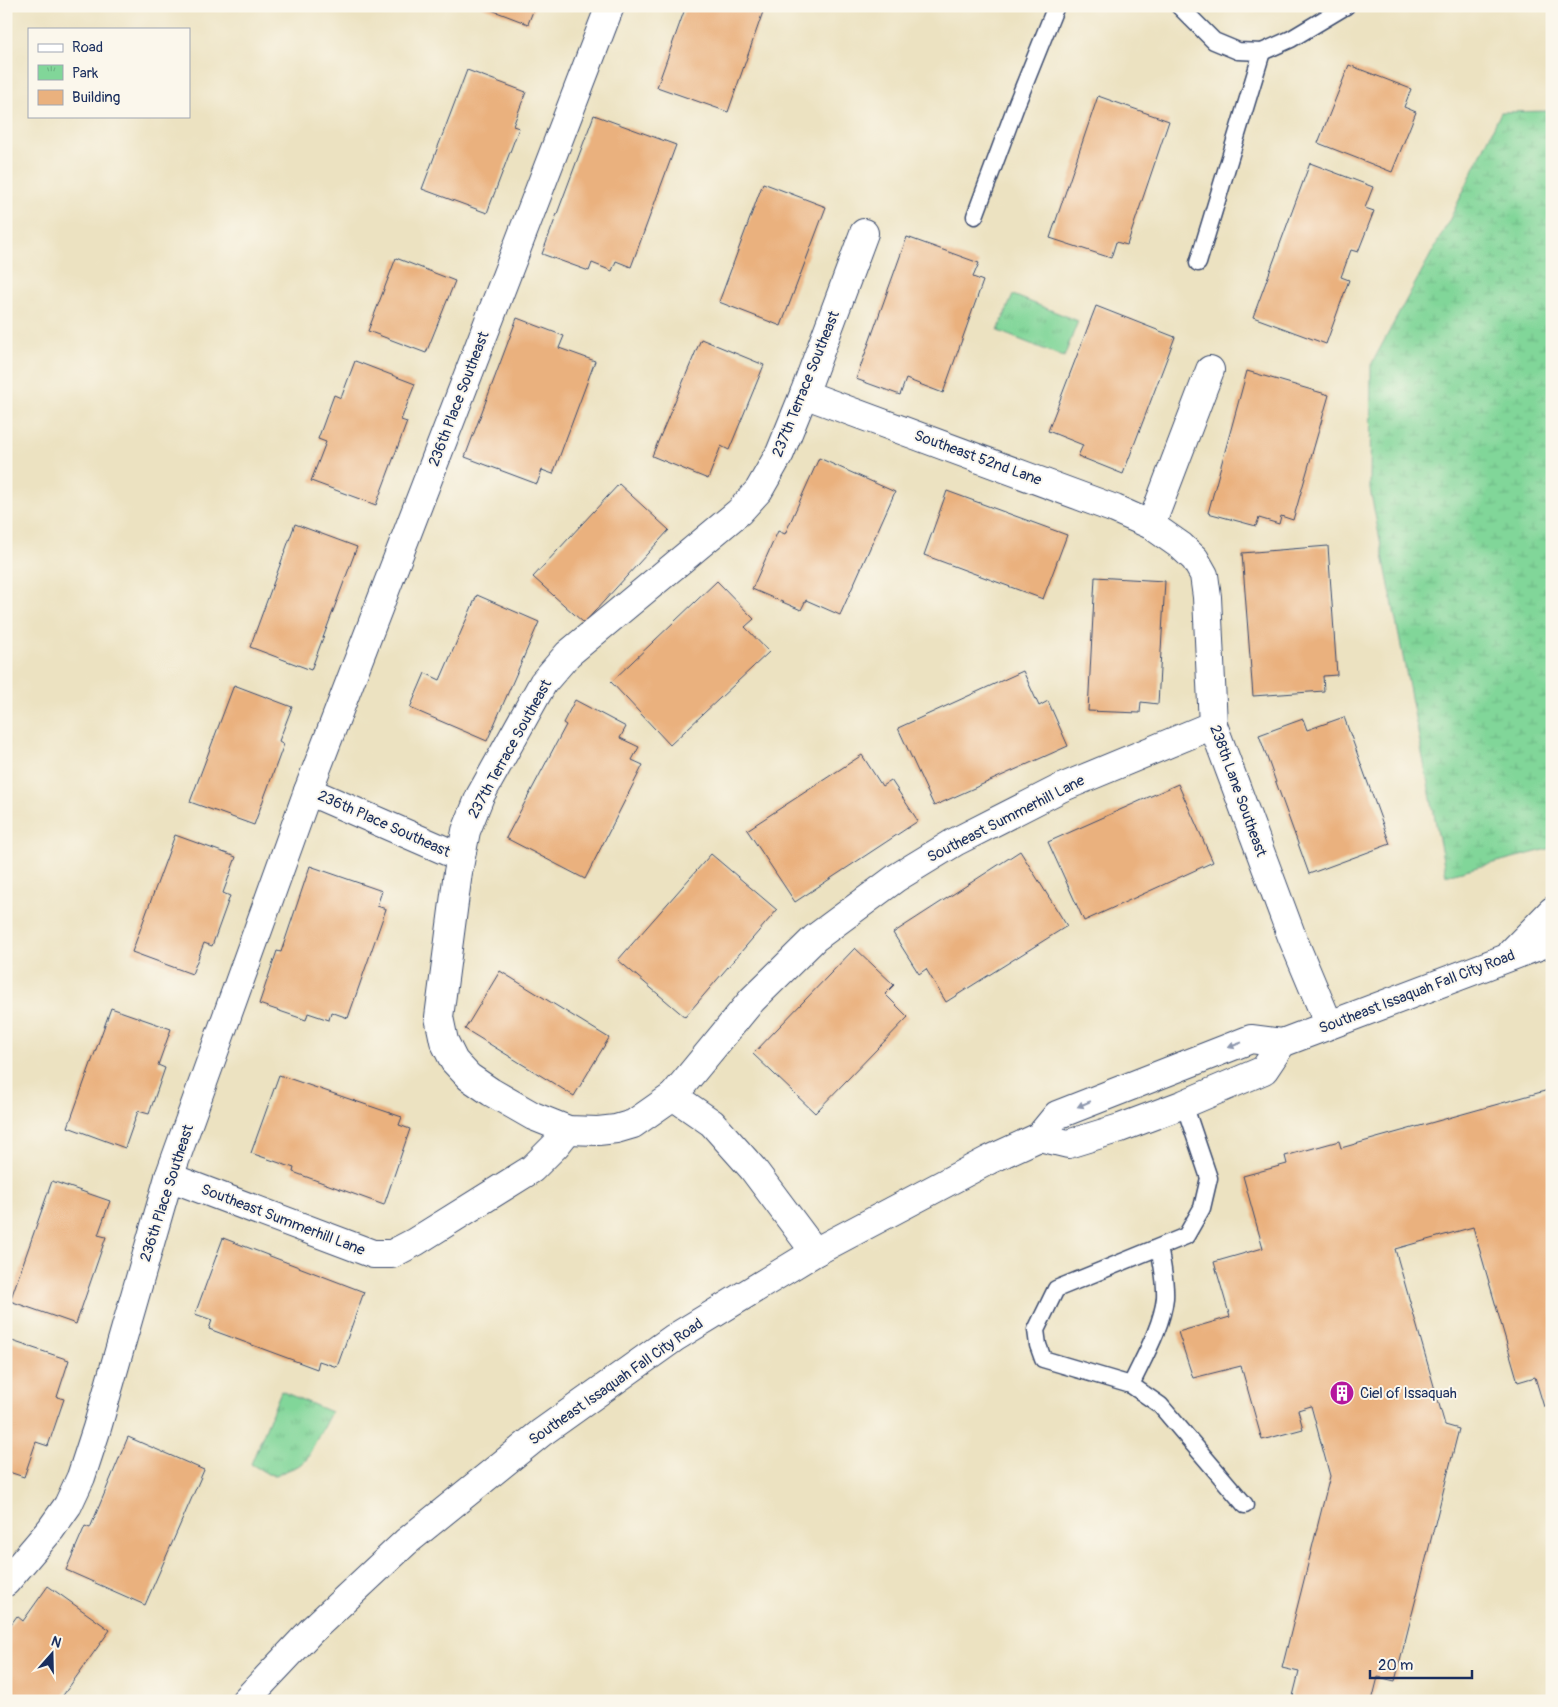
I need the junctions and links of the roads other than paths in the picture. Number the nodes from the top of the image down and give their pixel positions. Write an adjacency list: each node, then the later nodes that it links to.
1 (610, 6): 13 (street, 236th Place Southeast)
2 (1056, 6): 6 (lane)
3 (1178, 6): 5 (lane)
4 (1346, 6): 5 (lane)
5 (1262, 52): 8 (lane)
6 (975, 216)
7 (864, 233): 10 (street, 237th Terrace Southeast)
8 (1198, 263)
9 (1210, 370): 11 (street)
10 (804, 394): 11 (street, Southeast 52nd Lane); 14 (street, 237th Terrace Southeast)
11 (1151, 525): 12 (street, 238th Lane Southeast)
12 (1213, 725): 18 (street, 238th Lane Southeast); 20 (street, Southeast Summerhill Lane)
13 (308, 791): 14 (street, 236th Place Southeast); 24 (street, 236th Place Southeast)
14 (460, 858): 22 (street, 237th Terrace Southeast)
15 (1552, 911): 17 (street)
16 (1552, 941): 17 (street, Southeast Issaquah Fall City Road)
17 (1505, 959): 18 (street, Southeast Issaquah Fall City Road)
18 (1329, 1025): 19 (street, Southeast Issaquah Fall City Road)
19 (1282, 1043): 21 (street); 23 (street, Southeast Issaquah Fall City Road, one-way to 23)
20 (673, 1096): 22 (street, 237th Terrace Southeast); 26 (street)
21 (1184, 1104): 23 (street); 25 (lane)
22 (568, 1130): 24 (street, Southeast Summerhill Lane)
23 (1039, 1137): 26 (street, Southeast Issaquah Fall City Road)
24 (169, 1178): 29 (street, 236th Place Southeast)
25 (1159, 1247): 27 (lane); 27 (lane)
26 (815, 1252): 30 (street, Southeast Issaquah Fall City Road)
27 (1131, 1385): 28 (lane)
28 (1245, 1505)
29 (6, 1582)
30 (245, 1701)

